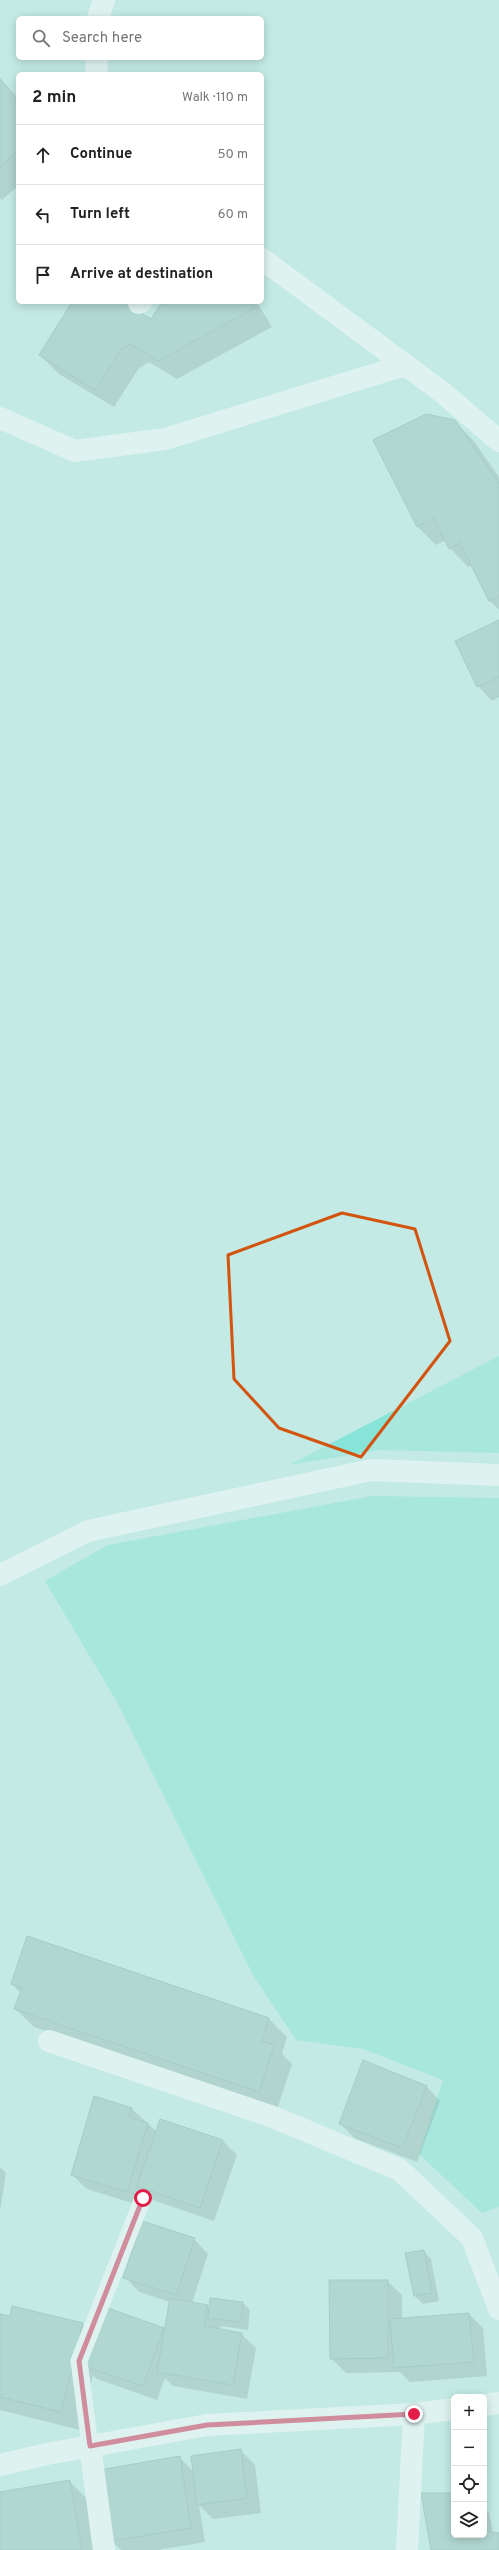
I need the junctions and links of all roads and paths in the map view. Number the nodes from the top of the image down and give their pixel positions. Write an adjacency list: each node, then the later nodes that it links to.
1 (104, 0): 2 (street)
2 (99, 16)
3 (96, 60): 4 (street)
4 (97, 72)
5 (264, 260): 6 (street)
6 (405, 365): 7 (street); 8 (street)
7 (0, 418)
8 (499, 441)
9 (499, 1475): 10 (street)
10 (0, 1575)
11 (49, 2041): 13 (street)
12 (143, 2198): 18 (lane)
13 (499, 2309)
14 (499, 2403): 15 (street)
15 (487, 2405)
16 (451, 2409): 17 (street)
17 (414, 2414): 18 (street); 21 (street)
18 (90, 2446): 19 (street); 20 (street)
19 (0, 2465)
20 (104, 2550)
21 (407, 2550)

